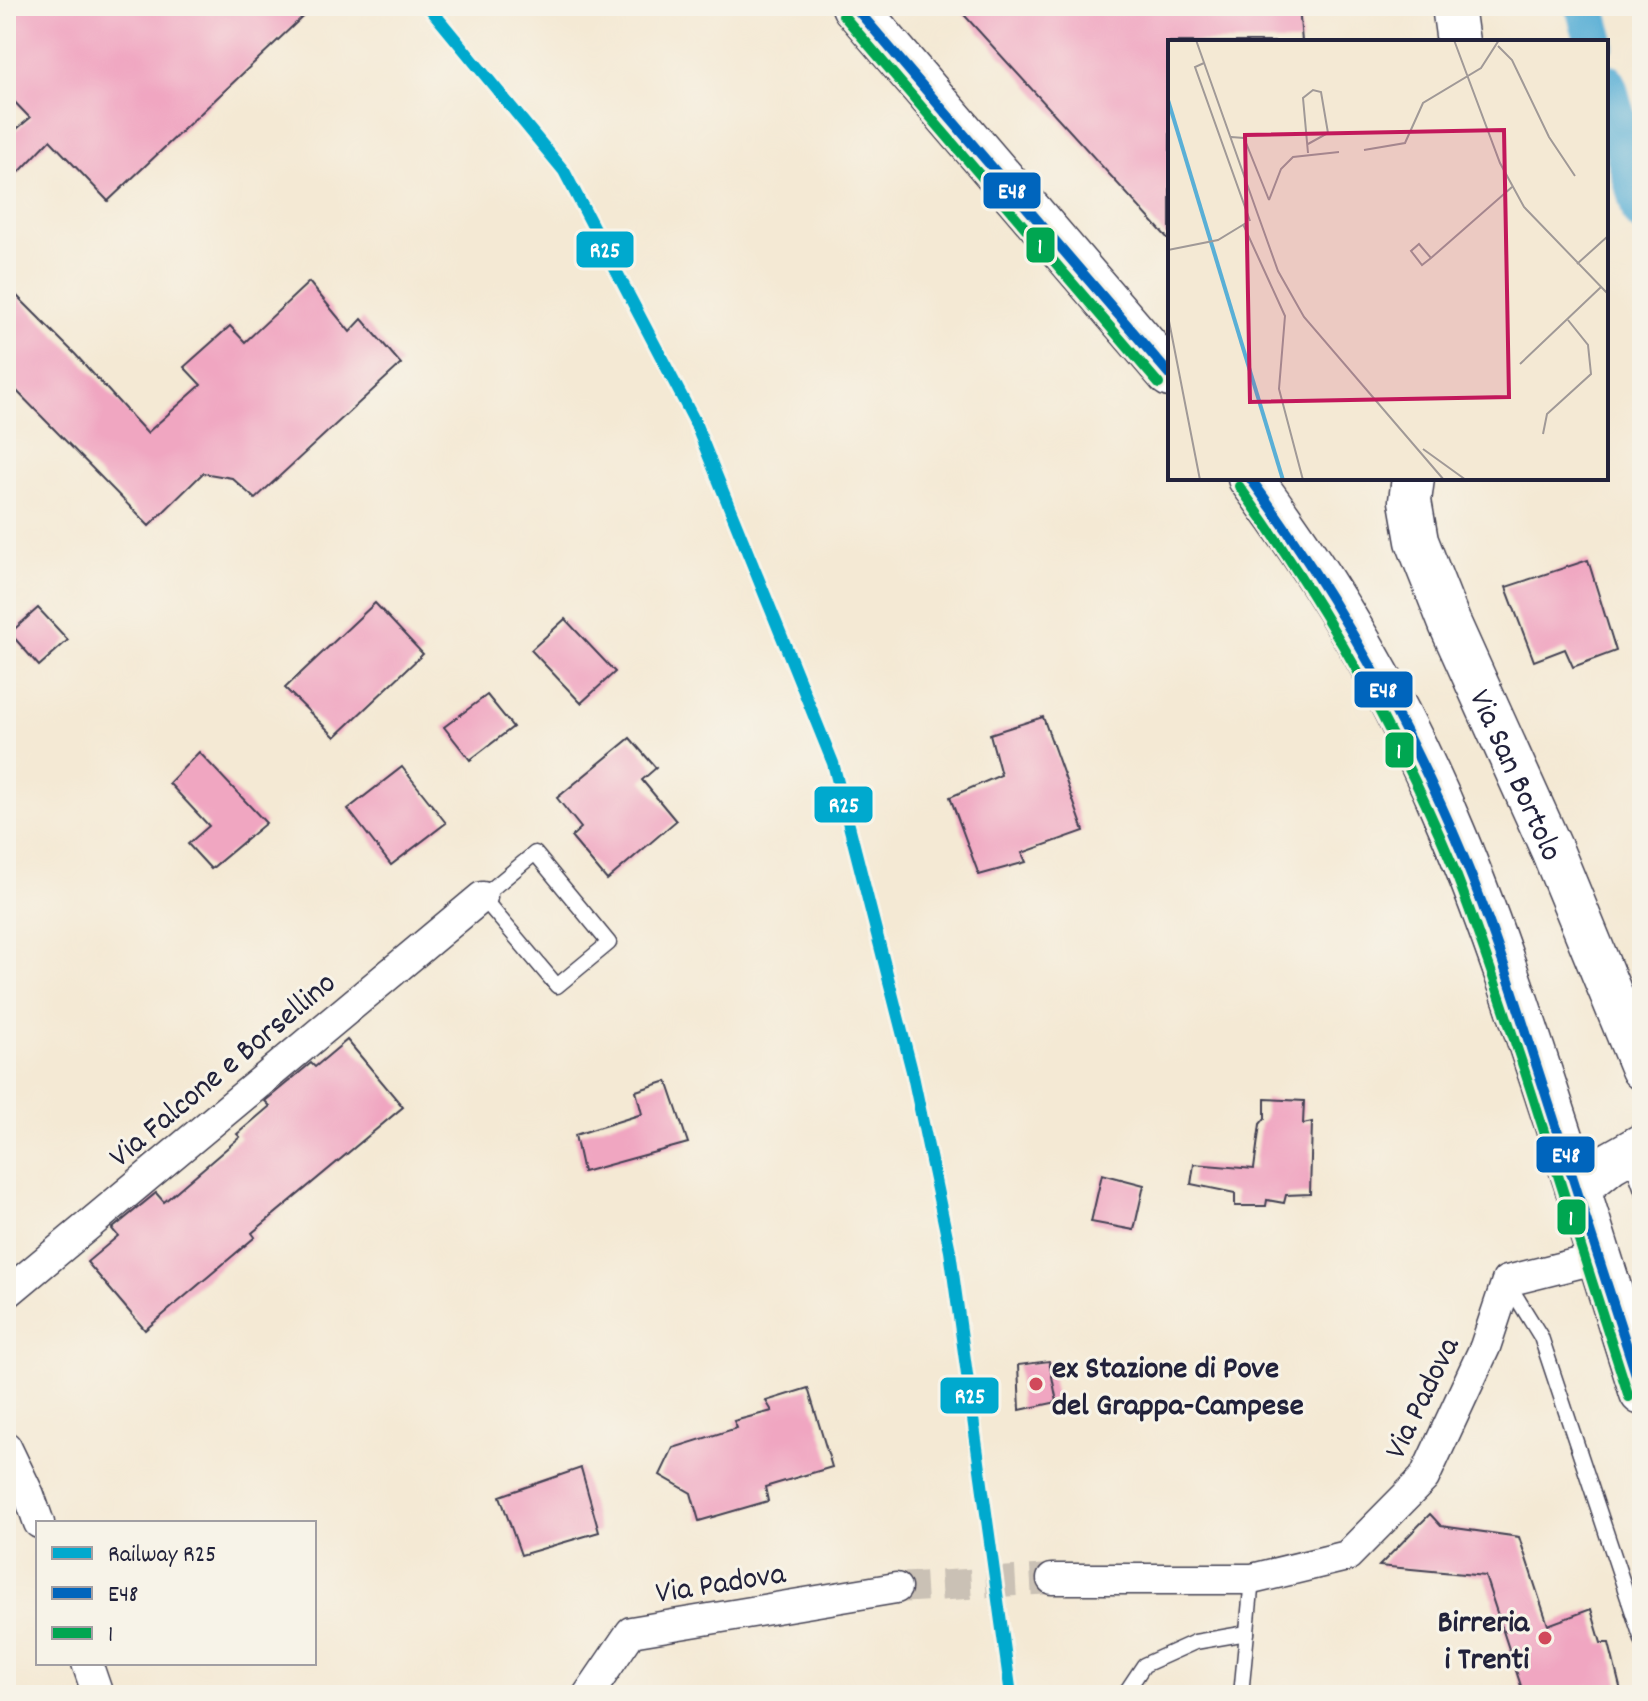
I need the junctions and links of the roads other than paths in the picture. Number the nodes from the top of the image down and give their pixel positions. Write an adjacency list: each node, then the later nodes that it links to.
1 (854, 6): 4 (main road)
2 (1453, 6): 3 (street)
3 (1458, 40)
4 (1168, 373)
5 (1251, 480): 10 (main road)
6 (1413, 480): 8 (street, Via San Bortolo)
7 (482, 897): 7 (lane, Via Falcone e Borsellino); 13 (street, Via Falcone e Borsellino)
8 (1642, 1069)
9 (1638, 1162): 10 (street)
10 (1578, 1189): 11 (main road)
11 (1599, 1258): 12 (street); 14 (main road)
12 (1507, 1281): 18 (street, Via Padova); 21 (lane)
13 (6, 1294)
14 (1642, 1393)
15 (6, 1447): 16 (street)
16 (38, 1521)
17 (1052, 1579): 18 (street, Via Padova)
18 (1252, 1579): 20 (lane)
19 (896, 1588): 24 (street, Via Padova)
20 (1247, 1633): 25 (lane); 26 (lane)
21 (1642, 1640)
22 (88, 1665): 23 (street)
23 (98, 1695)
24 (588, 1695)
25 (1124, 1695)
26 (1241, 1695)

